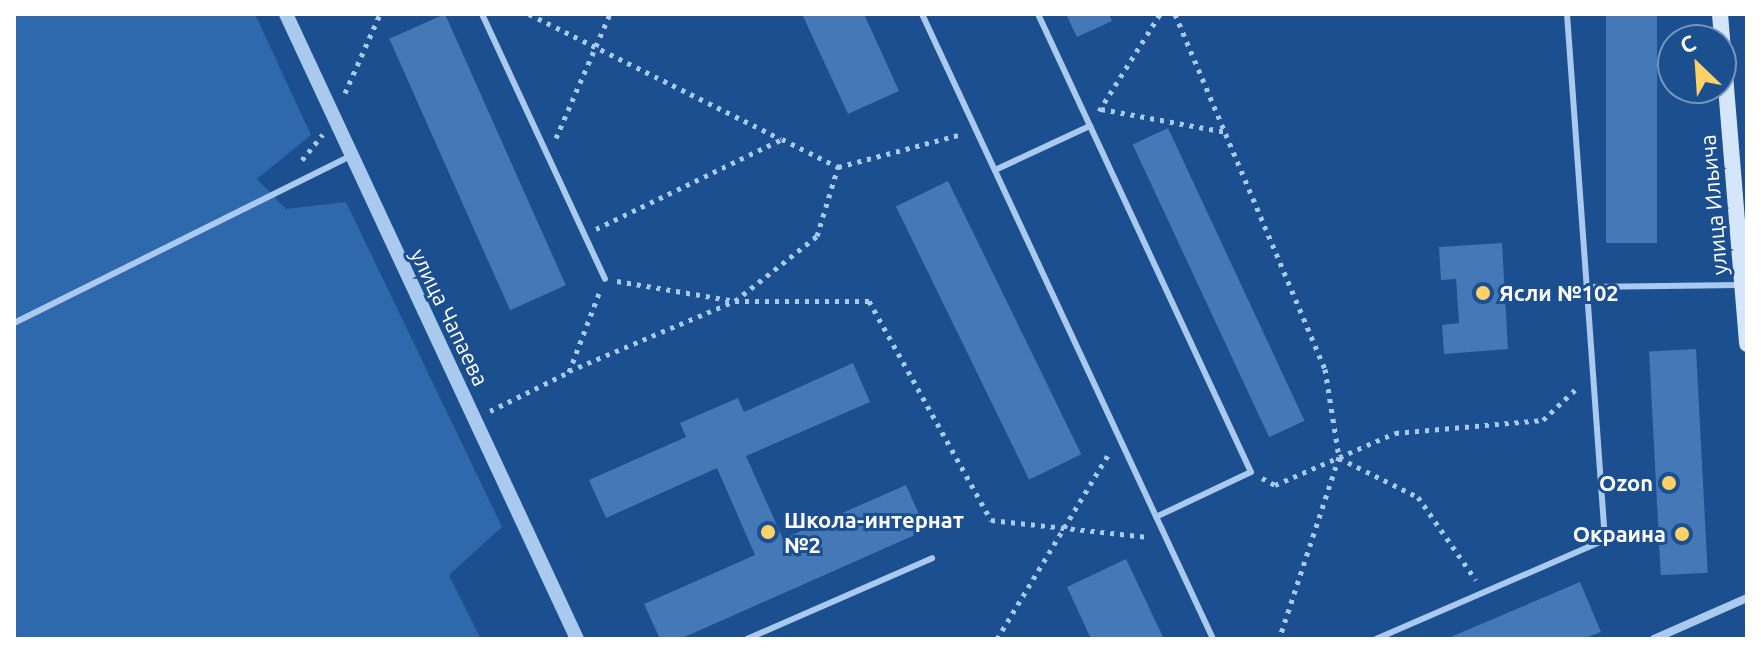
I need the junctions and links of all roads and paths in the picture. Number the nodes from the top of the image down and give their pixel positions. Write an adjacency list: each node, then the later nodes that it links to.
1 (286, 14): 17 (street, улица Чапаева)
2 (482, 14): 18 (lane)
3 (529, 14): 11 (path)
4 (610, 14): 11 (path)
5 (922, 14): 14 (lane)
6 (1038, 14): 13 (lane)
7 (1160, 14): 12 (path)
8 (1175, 14): 15 (path)
9 (1567, 14): 24 (lane)
10 (1720, 14): 23 (main road, улица Ильича)
11 (598, 43): 16 (path); 18 (path)
12 (1101, 109): 13 (path); 15 (path)
13 (1090, 126): 20 (lane); 33 (lane)
14 (976, 130): 19 (path); 20 (lane)
15 (1227, 132): 32 (path)
16 (782, 139): 19 (path); 21 (path)
17 (349, 157): 26 (lane); 30 (street, улица Чапаева)
18 (548, 157): 21 (lane)
19 (838, 167): 25 (path)
20 (995, 170): 31 (lane)
21 (584, 235): 22 (lane)
22 (605, 279): 25 (path); 28 (path)
23 (1742, 285): 24 (lane); 27 (main road, улица Ильича)
24 (1587, 287): 29 (lane)
25 (735, 301): 28 (path); 35 (path)
26 (14, 323)
27 (1747, 344)
28 (569, 372): 30 (path)
29 (1593, 373): 32 (path); 38 (lane)
30 (475, 418): 40 (street, улица Чапаева)
31 (1119, 438): 34 (lane); 35 (path)
32 (1339, 457): 33 (path); 38 (path); 44 (path)
33 (1251, 472): 34 (lane)
34 (1156, 517): 36 (lane)
35 (1058, 529): 36 (path); 42 (path)
36 (1166, 538): 43 (lane)
37 (932, 558): 41 (lane)
38 (1482, 593): 45 (lane)
39 (1747, 598): 46 (street)
40 (577, 639)
41 (747, 639)
42 (997, 639)
43 (1213, 639)
44 (1279, 639)
45 (1376, 639)
46 (1654, 639)

